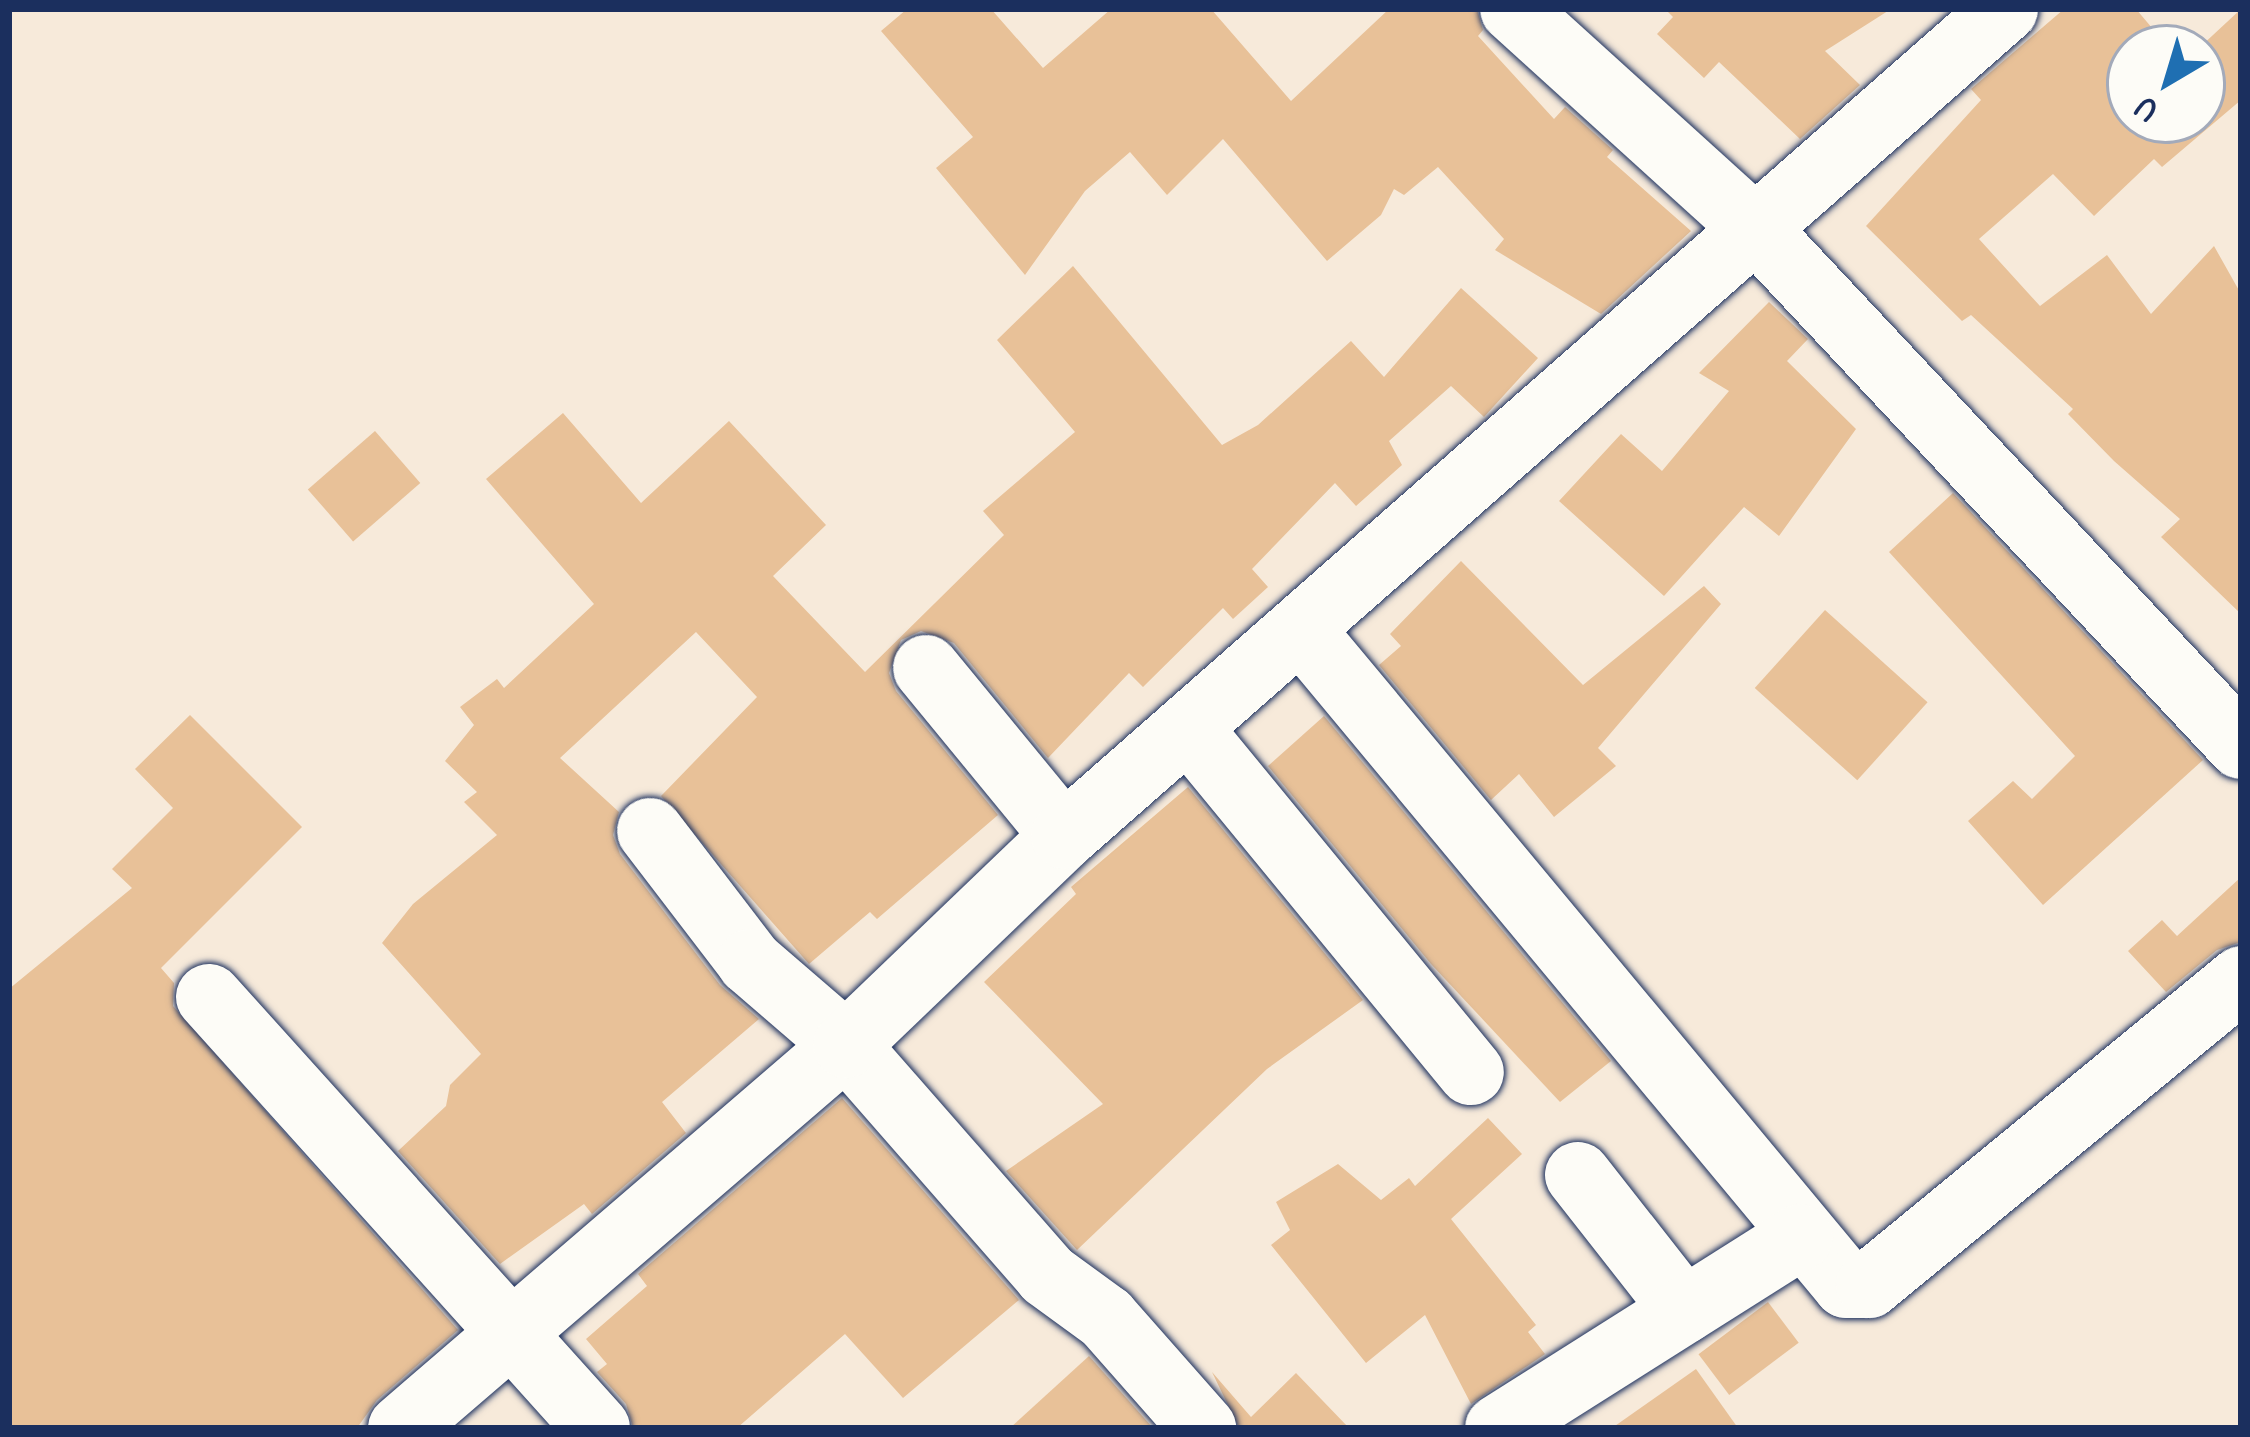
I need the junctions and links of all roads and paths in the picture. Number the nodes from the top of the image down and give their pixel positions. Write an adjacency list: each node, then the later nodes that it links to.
1 (1513, 9): 3 (street)
2 (2005, 9): 3 (street)
3 (1758, 230): 4 (street); 7 (street)
4 (1304, 632): 6 (street); 15 (street)
5 (926, 668): 9 (street)
6 (1189, 729): 9 (street); 13 (street)
7 (2241, 746)
8 (650, 831): 12 (street)
9 (1064, 836): 12 (street)
10 (2241, 979): 15 (street)
11 (209, 997): 17 (street)
12 (846, 1045): 17 (street); 20 (street)
13 (1471, 1072)
14 (1578, 1175): 16 (street)
15 (1800, 1237): 16 (street)
16 (1684, 1310): 21 (street)
17 (514, 1331): 18 (street); 19 (street)
18 (401, 1428)
19 (597, 1428)
20 (1203, 1428)
21 (1498, 1428)

